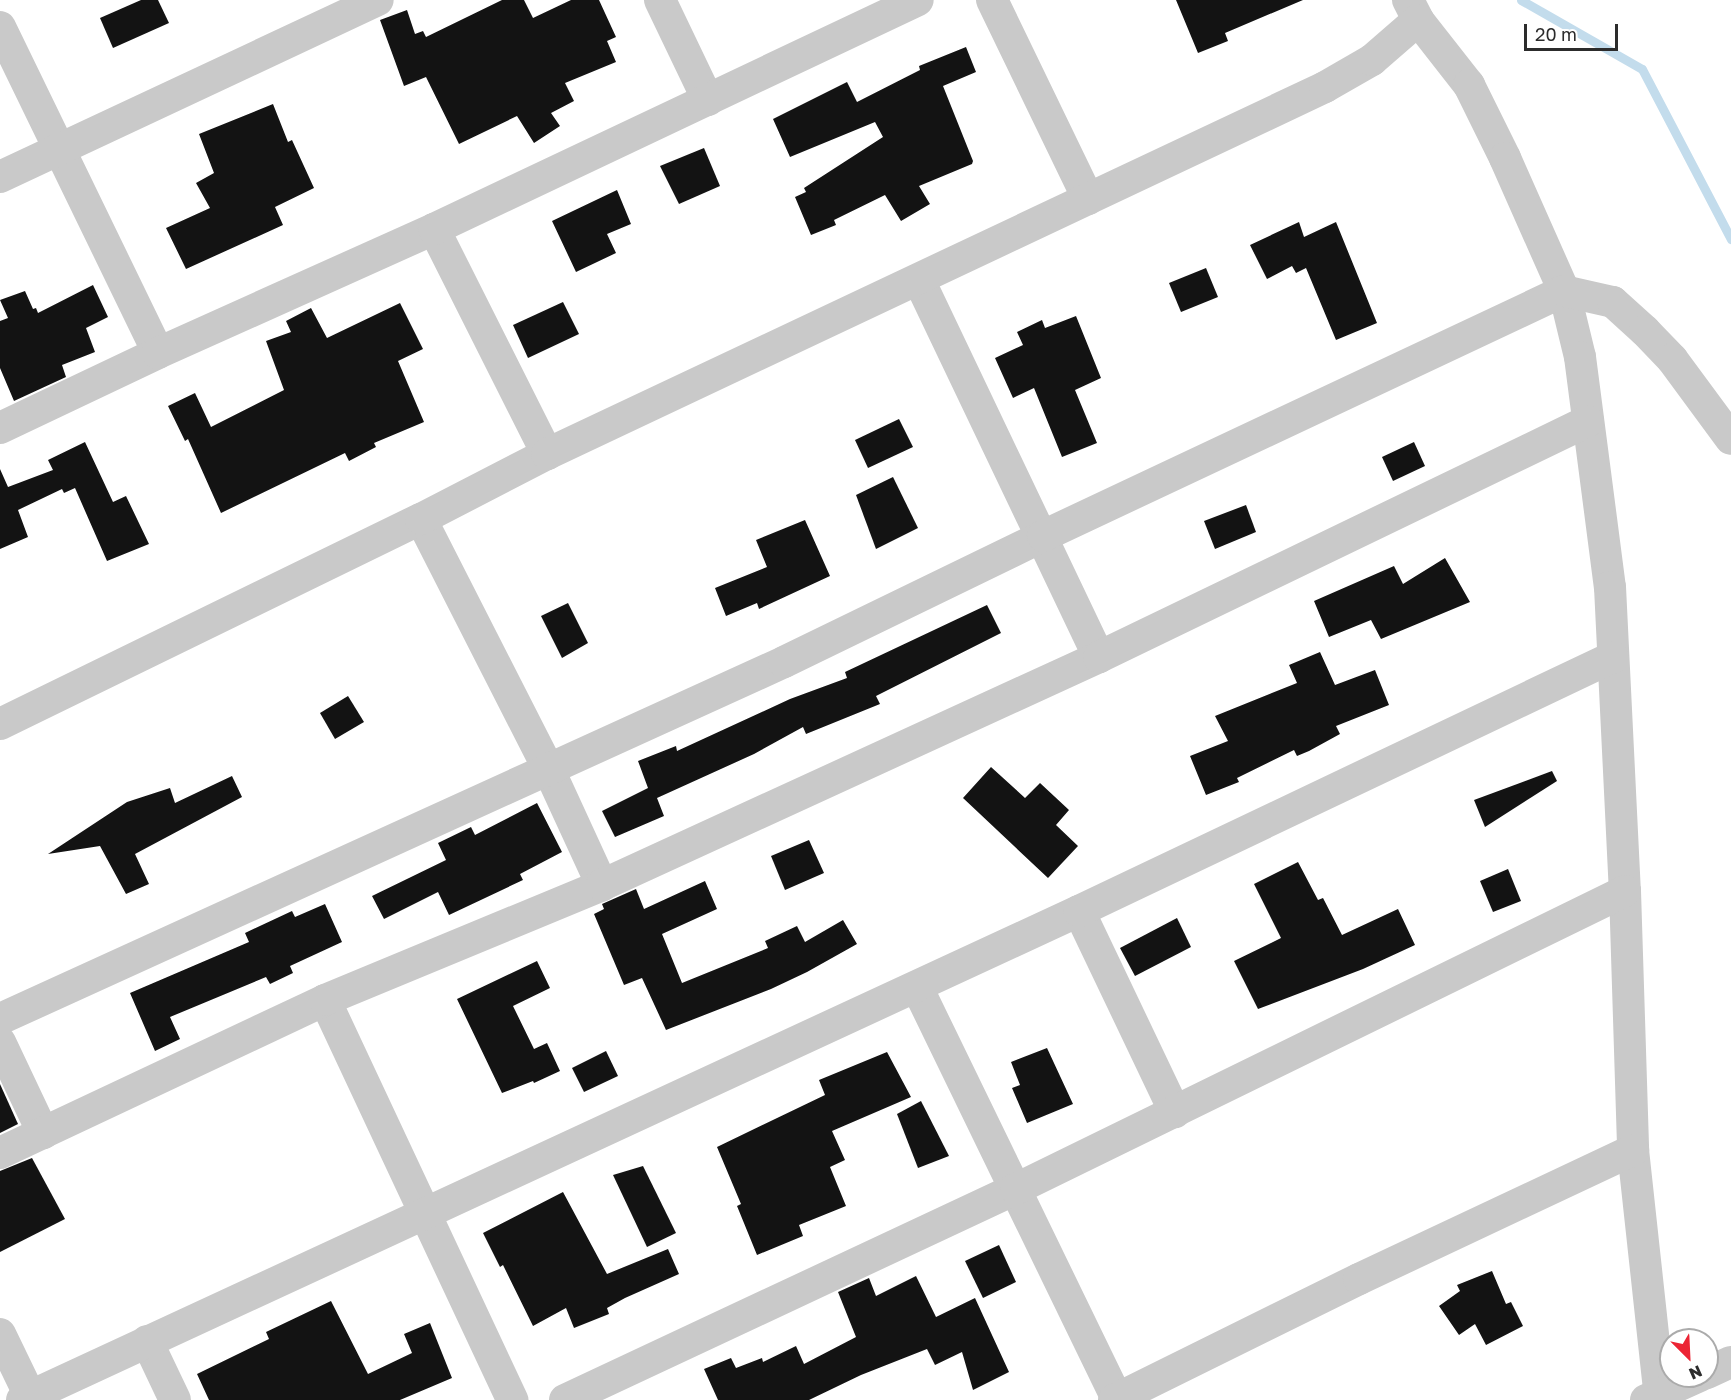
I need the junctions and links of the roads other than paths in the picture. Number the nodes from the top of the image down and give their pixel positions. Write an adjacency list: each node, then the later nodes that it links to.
1 (378, 0): 8 (street)
2 (660, 0): 7 (street)
3 (918, 0): 7 (street)
4 (992, 0): 10 (street)
5 (1413, 10): 10 (street); 13 (street)
6 (0, 27): 8 (street)
7 (708, 100): 11 (street)
8 (59, 149): 9 (street); 14 (street)
9 (0, 177)
10 (1088, 200): 12 (street)
11 (434, 229): 14 (street); 18 (street)
12 (919, 280): 18 (street); 20 (street)
13 (1564, 291): 15 (street); 17 (street); 20 (street)
14 (158, 353): 16 (street)
15 (1588, 421): 21 (street); 22 (street)
16 (0, 428)
17 (1731, 439)
18 (547, 454): 19 (street)
19 (421, 519): 23 (street); 24 (street)
20 (1043, 536): 21 (street); 24 (street)
21 (1099, 657): 25 (street)
22 (1613, 657): 26 (street); 27 (street)
23 (0, 724)
24 (549, 770): 25 (street); 30 (street)
25 (602, 885): 29 (street)
26 (1625, 891): 32 (street); 34 (street)
27 (1079, 911): 28 (street); 32 (street)
28 (917, 987): 36 (street); 37 (street)
29 (325, 1000): 33 (street); 37 (street)
30 (0, 1019)
31 (0, 1042): 33 (street)
32 (1175, 1112): 36 (street)
33 (43, 1133): 35 (street)
34 (1633, 1150): 42 (street); 43 (street)
35 (0, 1154)
36 (1016, 1189): 43 (street); 46 (street)
37 (427, 1213): 39 (street); 45 (street)
38 (0, 1334): 41 (street)
39 (147, 1341): 41 (street); 44 (street)
40 (1675, 1388): 42 (street)
41 (26, 1398)
42 (1655, 1398)
43 (1115, 1399)
44 (175, 1400)
45 (513, 1400)
46 (565, 1400)

